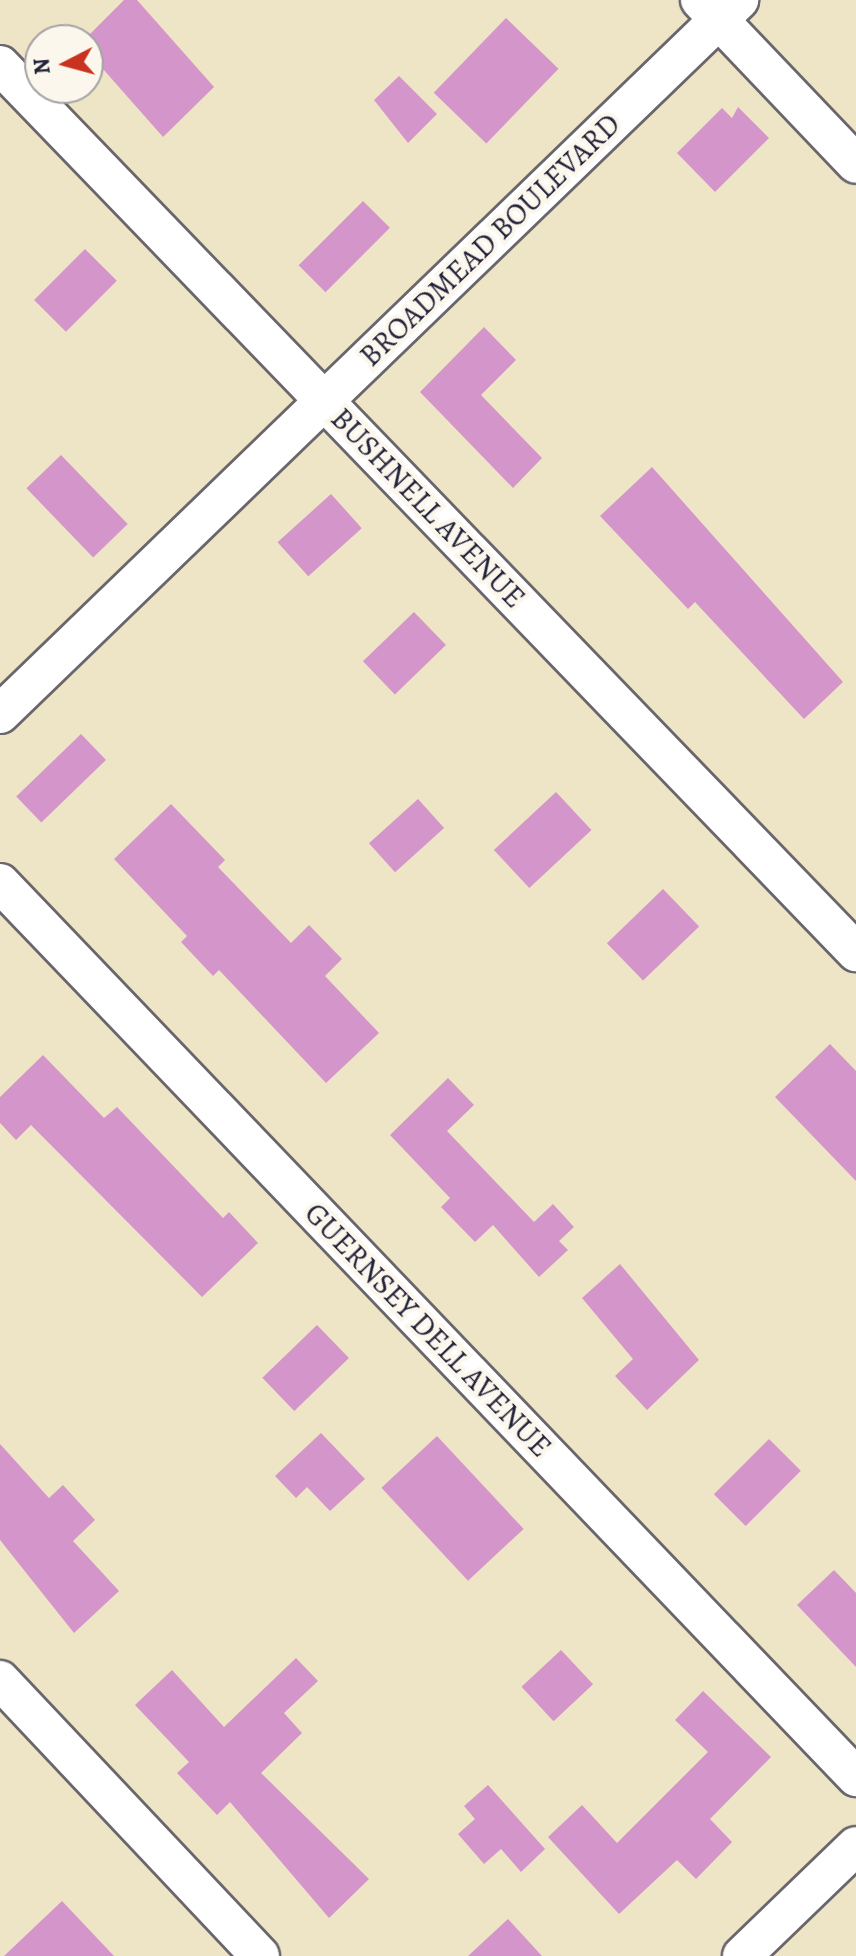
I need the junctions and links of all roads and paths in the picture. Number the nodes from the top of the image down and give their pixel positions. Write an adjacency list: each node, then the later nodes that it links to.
1 (719, 6): 3 (street); 4 (street, BROADMEAD BOULEVARD)
2 (0, 65): 4 (street, BUSHNELL AVENUE)
3 (856, 164)
4 (324, 401): 5 (street, BROADMEAD BOULEVARD); 7 (street, BUSHNELL AVENUE)
5 (0, 714)
6 (0, 883): 9 (street, GUERNSEY DELL AVENUE)
7 (856, 952)
8 (0, 1680): 11 (street)
9 (856, 1777)
10 (856, 1846): 12 (street)
11 (260, 1956)
12 (742, 1956)

